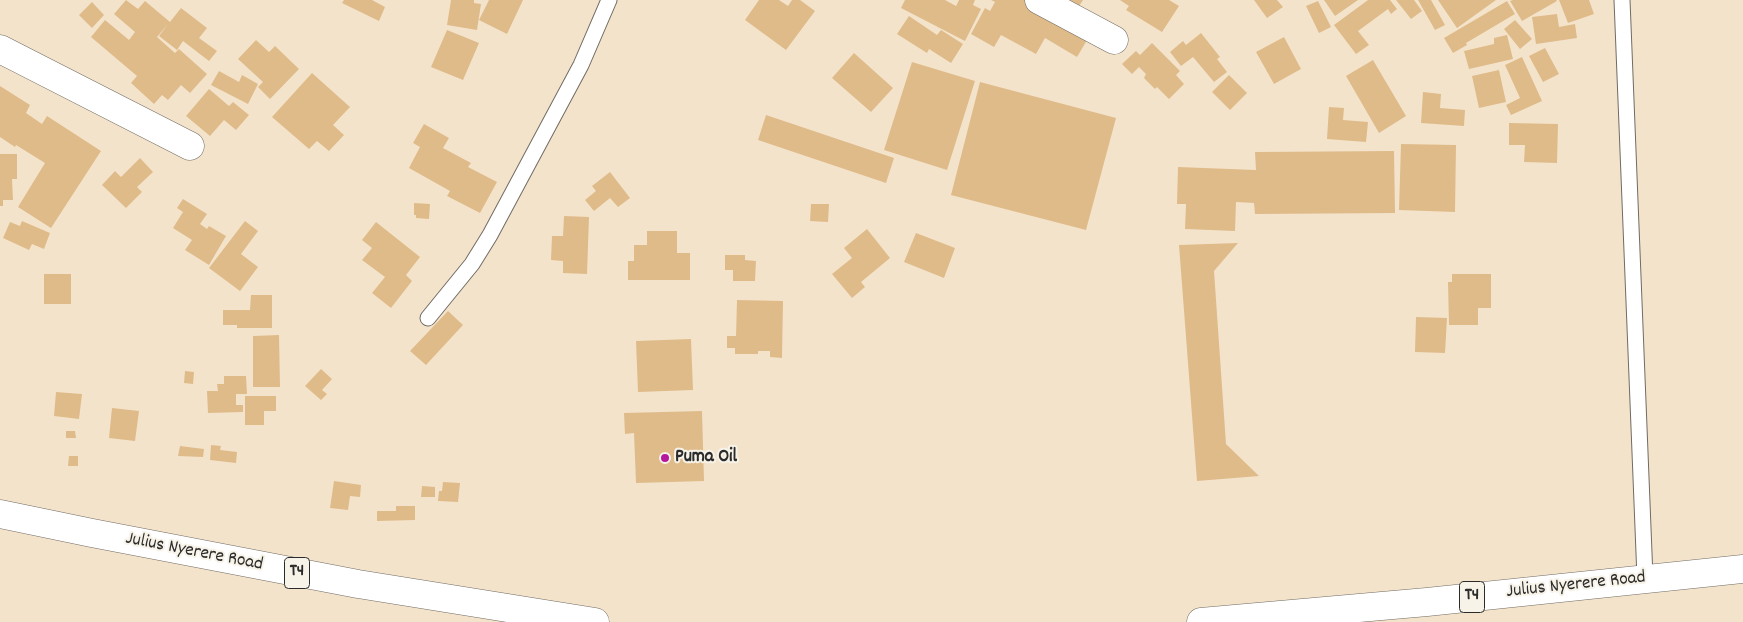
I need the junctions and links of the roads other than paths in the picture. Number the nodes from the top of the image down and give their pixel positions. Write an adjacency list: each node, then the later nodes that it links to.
1 (609, 0): 7 (lane)
2 (1039, 0): 4 (main road)
3 (1622, 0): 10 (lane)
4 (1114, 40)
5 (0, 49): 6 (main road)
6 (190, 146)
7 (428, 318)
8 (0, 514): 11 (main road, Julius Nyerere Road / T4)
9 (1743, 569): 10 (main road, Julius Nyerere Road / T4)
10 (1645, 578): 12 (main road, Julius Nyerere Road / T4)
11 (595, 622)
12 (1201, 622)

